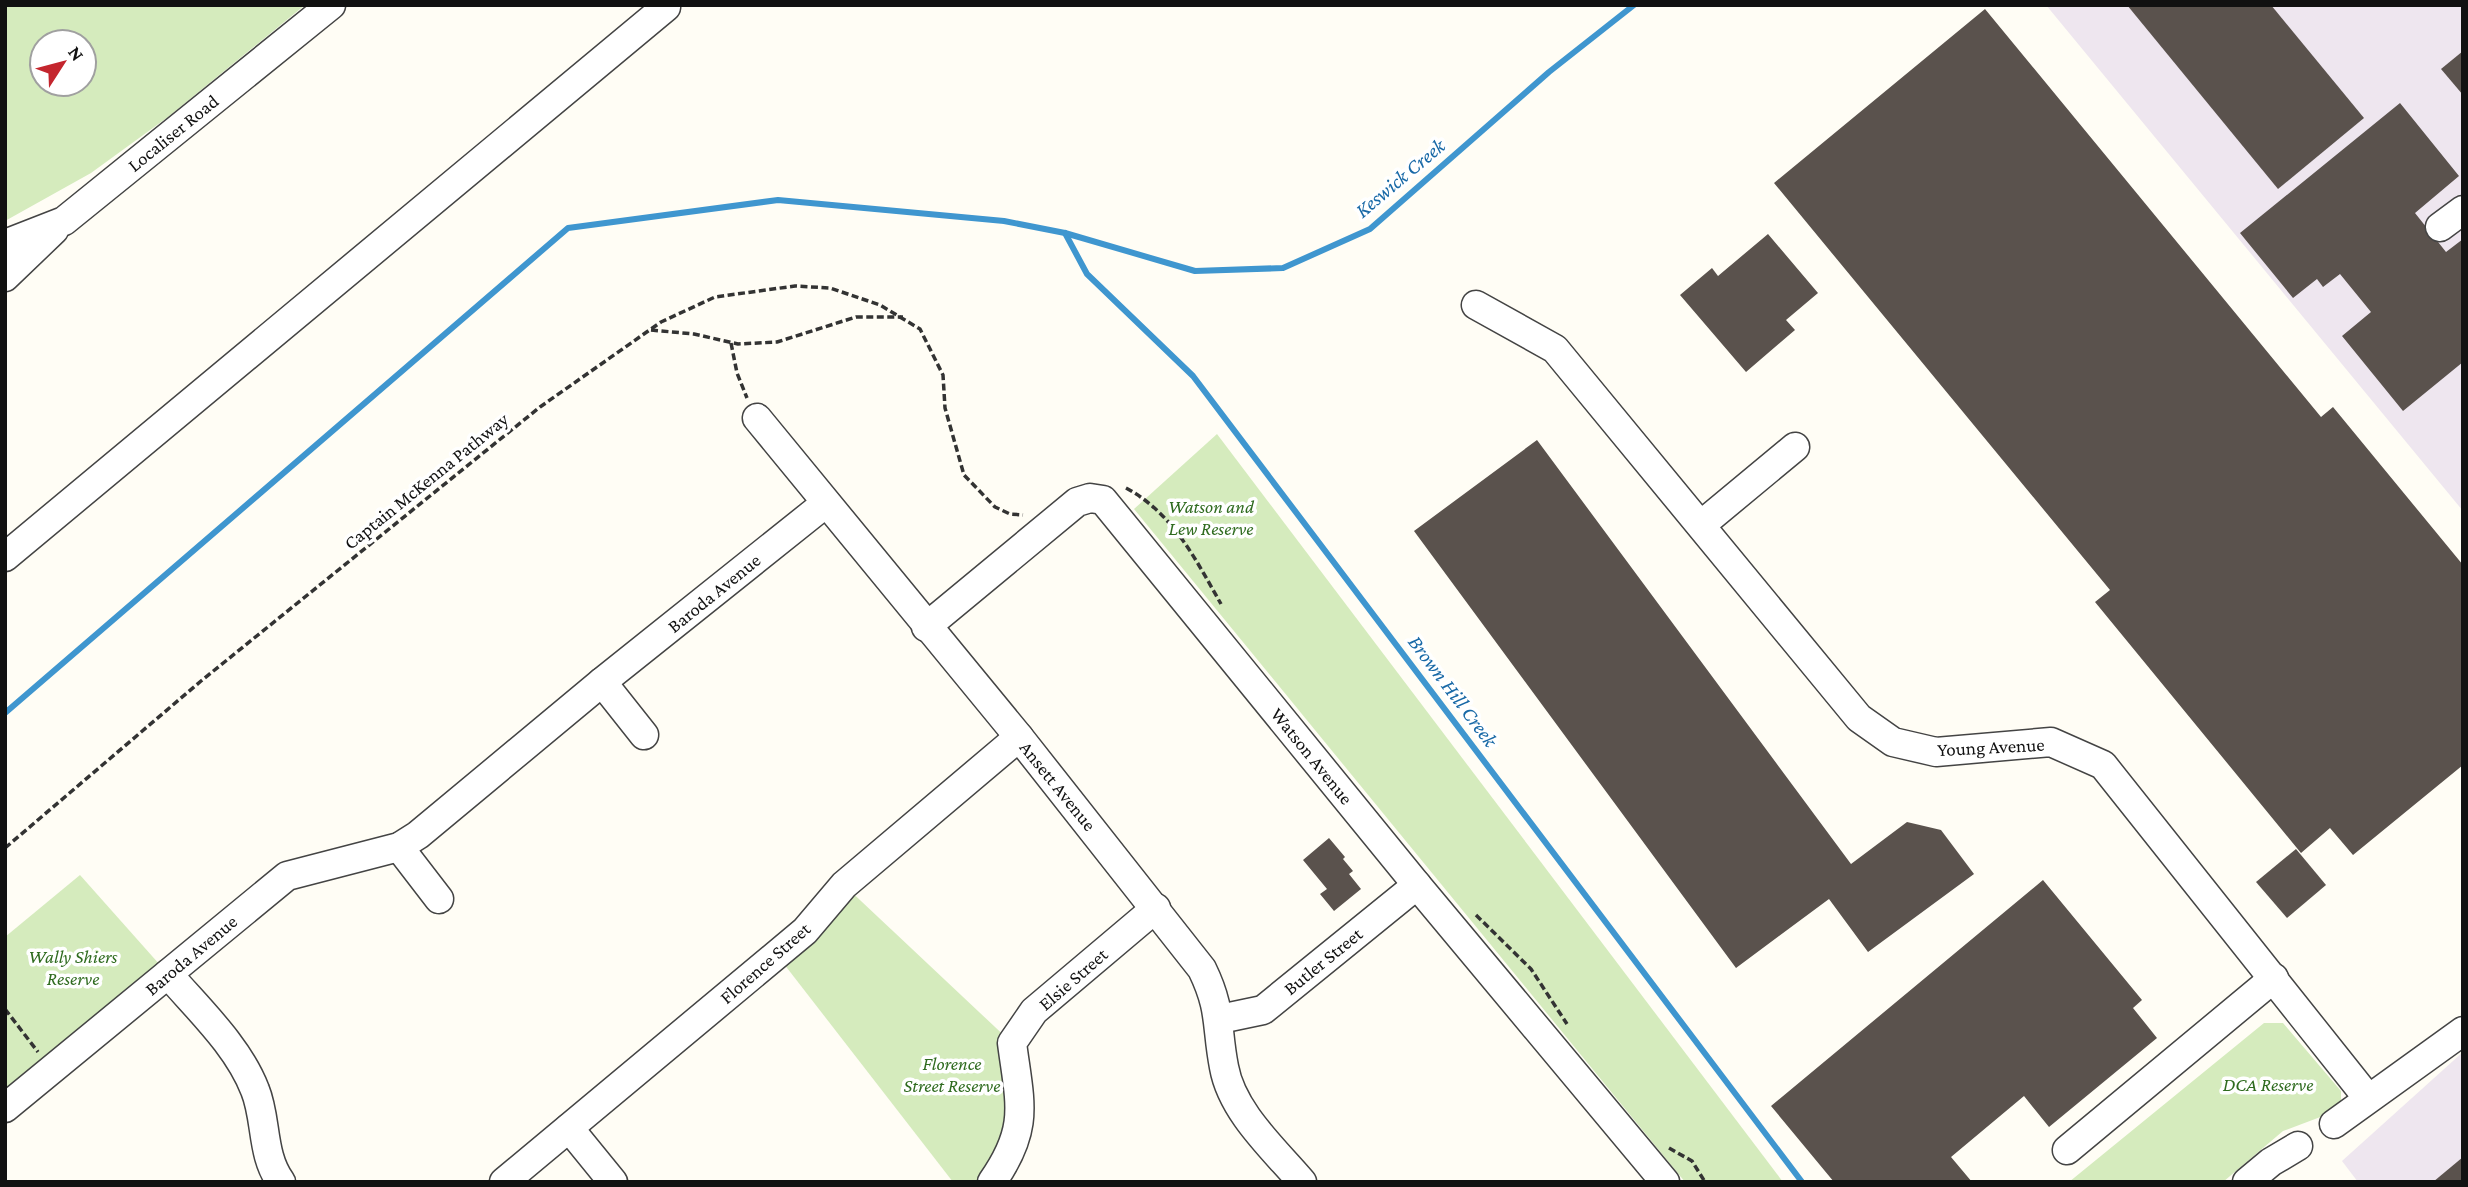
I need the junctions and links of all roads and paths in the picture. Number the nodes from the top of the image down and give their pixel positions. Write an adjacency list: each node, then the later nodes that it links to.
1 (331, 5): 4 (street, Localiser Road)
2 (666, 7): 17 (street)
3 (2463, 210): 5 (street)
4 (64, 221): 6 (street, Localiser Road); 7 (street)
5 (2440, 227)
6 (5, 244)
7 (5, 277)
8 (1476, 305): 16 (street, Young Avenue)
9 (903, 317): 10 (path, Captain McKenna Pathway); 11 (path); 15 (path, Captain McKenna Pathway)
10 (649, 330): 11 (path); 22 (path, Captain McKenna Pathway)
11 (731, 343): 12 (path)
12 (757, 418): 14 (street, Ansett Avenue)
13 (1795, 447): 16 (street)
14 (826, 503): 18 (street, Ansett Avenue); 19 (street, Baroda Avenue)
15 (1030, 512)
16 (1701, 525): 28 (street, Young Avenue)
17 (5, 558)
18 (926, 627): 21 (street, Ansett Avenue); 24 (street, Watson Avenue)
19 (602, 682): 20 (street); 23 (street, Baroda Avenue)
20 (644, 735)
21 (1019, 737): 26 (street, Ansett Avenue); 36 (street, Florence Street)
22 (5, 848)
23 (400, 848): 25 (street); 27 (street, Baroda Avenue)
24 (1417, 885): 30 (street, Butler Street); 44 (street, Watson Avenue)
25 (439, 900)
26 (1156, 908): 30 (street, Ansett Avenue); 42 (street, Elsie Street)
27 (168, 974): 32 (street, Baroda Avenue); 39 (street)
28 (2274, 978): 33 (street, Young Avenue); 38 (street)
29 (5, 1009): 32 (path)
30 (1220, 1020): 43 (street, Ansett Avenue)
31 (2463, 1031): 33 (street)
32 (51, 1070): 34 (street, Baroda Avenue)
33 (2367, 1097): 35 (street)
34 (5, 1108)
35 (2334, 1124)
36 (569, 1128): 40 (street, Florence Street); 41 (street)
37 (2298, 1146): 45 (street)
38 (2067, 1150)
39 (281, 1182)
40 (504, 1182)
41 (613, 1182)
42 (992, 1182)
43 (1302, 1182)
44 (1665, 1182)
45 (2247, 1182)

